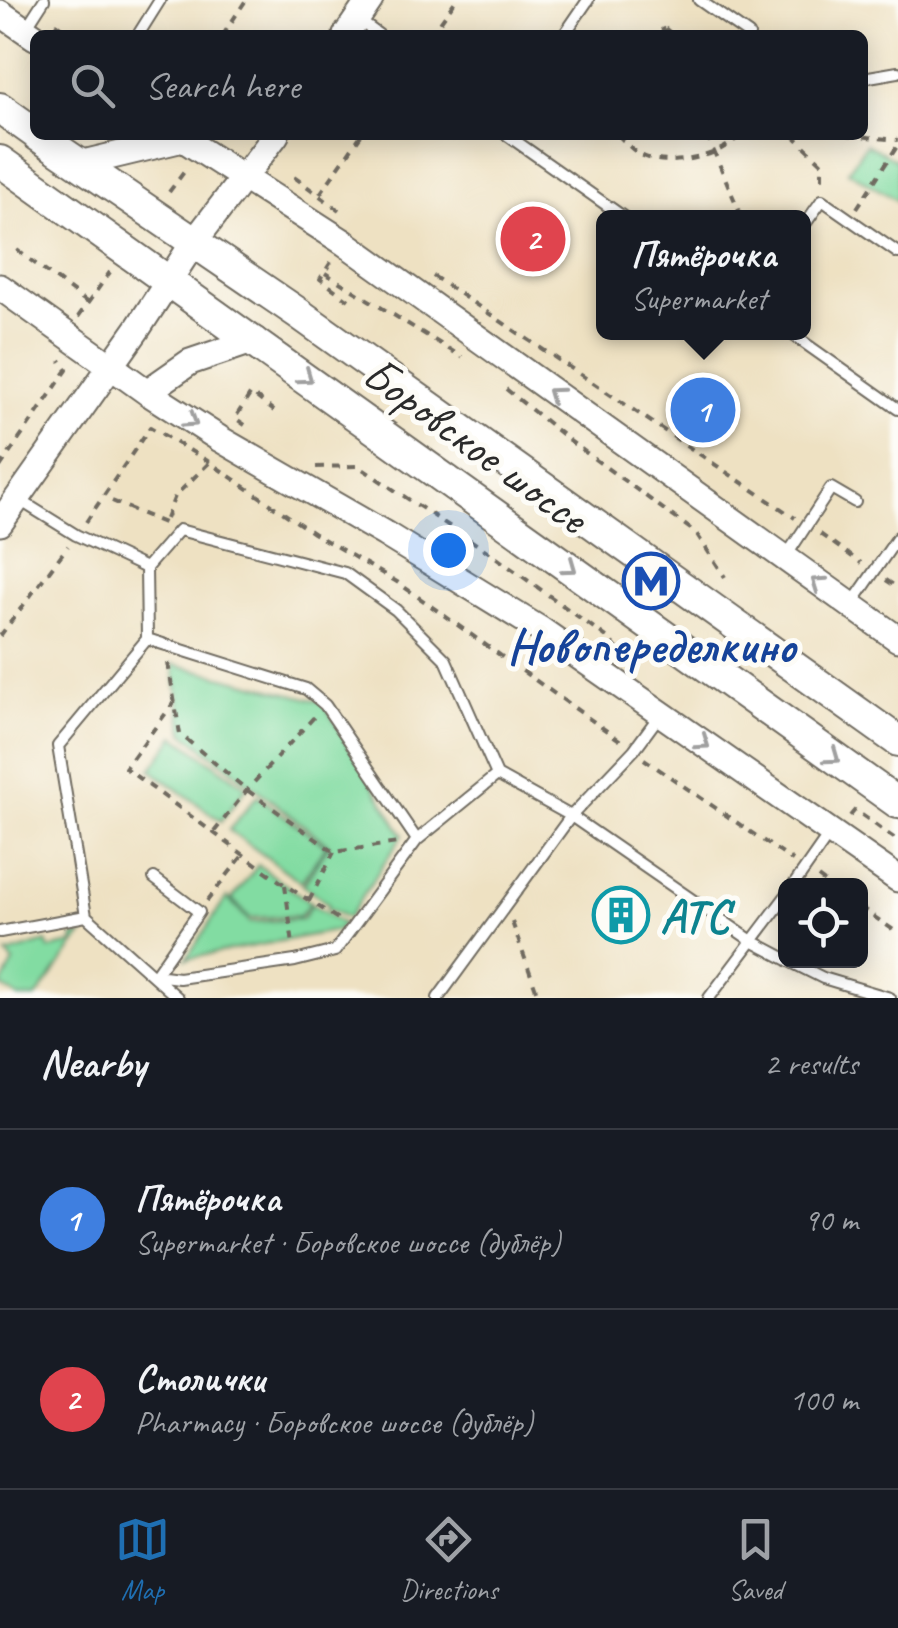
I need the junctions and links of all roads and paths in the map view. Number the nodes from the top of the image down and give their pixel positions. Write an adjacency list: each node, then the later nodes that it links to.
1 (160, 0): 10 (lane)
2 (246, 0): 11 (path)
3 (456, 0): 12 (path)
4 (588, 0): 13 (lane)
5 (698, 0): 14 (lane)
6 (42, 3): 8 (lane); 9 (path)
7 (0, 12): 15 (street)
8 (31, 30)
9 (65, 30)
10 (141, 30)
11 (226, 30)
12 (435, 30)
13 (567, 30)
14 (742, 30)
15 (30, 33)
16 (898, 72): 17 (lane)
17 (868, 77)
18 (0, 108): 19 (main road, Боровское шоссе)
19 (30, 130)
20 (868, 138): 29 (path)
21 (45, 140): 33 (main road, Боровское шоссе)
22 (272, 140): 35 (street)
23 (358, 140): 36 (path)
24 (514, 140): 39 (lane)
25 (624, 140): 31 (path)
26 (709, 140): 31 (path)
27 (736, 140): 31 (path)
28 (799, 140): 38 (path)
29 (898, 142): 43 (path)
30 (184, 146): 33 (street); 35 (street); 37 (path)
31 (714, 151): 40 (path)
32 (0, 160): 51 (main road, Боровское шоссе)
33 (79, 164): 44 (main road, Боровское шоссе)
34 (294, 177): 36 (path)
35 (244, 178): 44 (street); 77 (street, one-way to 35)
36 (320, 194): 41 (path)
37 (162, 200)
38 (822, 200): 42 (lane); 43 (lane)
39 (614, 210)
40 (739, 210)
41 (346, 215)
42 (811, 216)
43 (850, 220): 46 (lane)
44 (194, 242): 51 (street); 89 (main road, Боровское шоссе)
45 (18, 250): 54 (path)
46 (898, 253)
47 (336, 255): 50 (path)
48 (425, 270): 74 (path)
49 (110, 272): 54 (path)
50 (325, 272): 53 (path); 58 (path)
51 (170, 279): 56 (main road, Боровское шоссе); 59 (street)
52 (0, 287): 59 (street)
53 (349, 300)
54 (88, 303): 55 (path)
55 (73, 324)
56 (255, 340): 62 (street); 93 (main road, Боровское шоссе, one-way to 93)
57 (800, 340): 63 (lane)
58 (467, 360)
59 (111, 365): 62 (street); 69 (street)
60 (67, 370): 68 (path)
61 (497, 382): 80 (path)
62 (147, 392): 88 (street, one-way to 88)
63 (898, 409)
64 (274, 410): 65 (path)
65 (235, 418)
66 (150, 427): 67 (path)
67 (210, 462): 73 (path); 90 (path)
68 (0, 466)
69 (17, 498): 72 (street); 78 (lane)
70 (112, 501): 73 (path)
71 (855, 502): 74 (lane)
72 (0, 523)
73 (165, 524): 75 (path)
74 (806, 525): 77 (lane); 79 (path)
75 (180, 530): 78 (lane); 91 (lane)
76 (898, 537): 79 (lane)
77 (784, 559): 82 (street, one-way to 77)
78 (146, 568): 83 (lane)
79 (874, 572): 81 (path); 82 (lane)
80 (725, 577)
81 (898, 588)
82 (850, 606): 84 (street)
83 (147, 639): 85 (lane); 113 (lane)
84 (898, 639)
85 (164, 644): 86 (path); 87 (lane)
86 (175, 701): 92 (path); 96 (path)
87 (325, 705): 92 (path); 98 (lane)
88 (661, 714): 90 (lane); 97 (street, one-way to 97)
89 (898, 741)
90 (634, 750): 95 (lane); 102 (path)
91 (498, 775): 95 (lane); 98 (lane)
92 (246, 790): 96 (path); 100 (path)
93 (898, 803)
94 (854, 810): 99 (path)
95 (571, 816): 109 (lane); 117 (lane)
96 (214, 832): 101 (path)
97 (830, 832): 102 (lane); 106 (street)
98 (417, 840): 100 (path); 114 (lane)
99 (898, 841)
100 (334, 852): 108 (path)
101 (244, 854): 107 (path); 111 (path)
102 (806, 868): 104 (lane); 105 (path)
103 (154, 878): 111 (lane)
104 (799, 878)
105 (819, 878)
106 (898, 879)
107 (285, 885): 108 (path); 119 (path)
108 (308, 901): 114 (path)
109 (506, 903): 123 (lane); 124 (path)
110 (778, 907): 117 (lane)
111 (198, 912): 121 (lane)
112 (868, 913): 116 (path)
113 (86, 916): 115 (lane); 121 (lane)
114 (350, 928): 119 (lane)
115 (0, 932)
116 (898, 934)
117 (752, 942): 118 (lane); 125 (lane)
118 (778, 955)
119 (295, 961): 121 (lane)
120 (803, 968): 126 (lane)
121 (155, 974): 122 (lane)
122 (178, 998)
123 (438, 998)
124 (539, 998)
125 (709, 998)
126 (890, 998)

